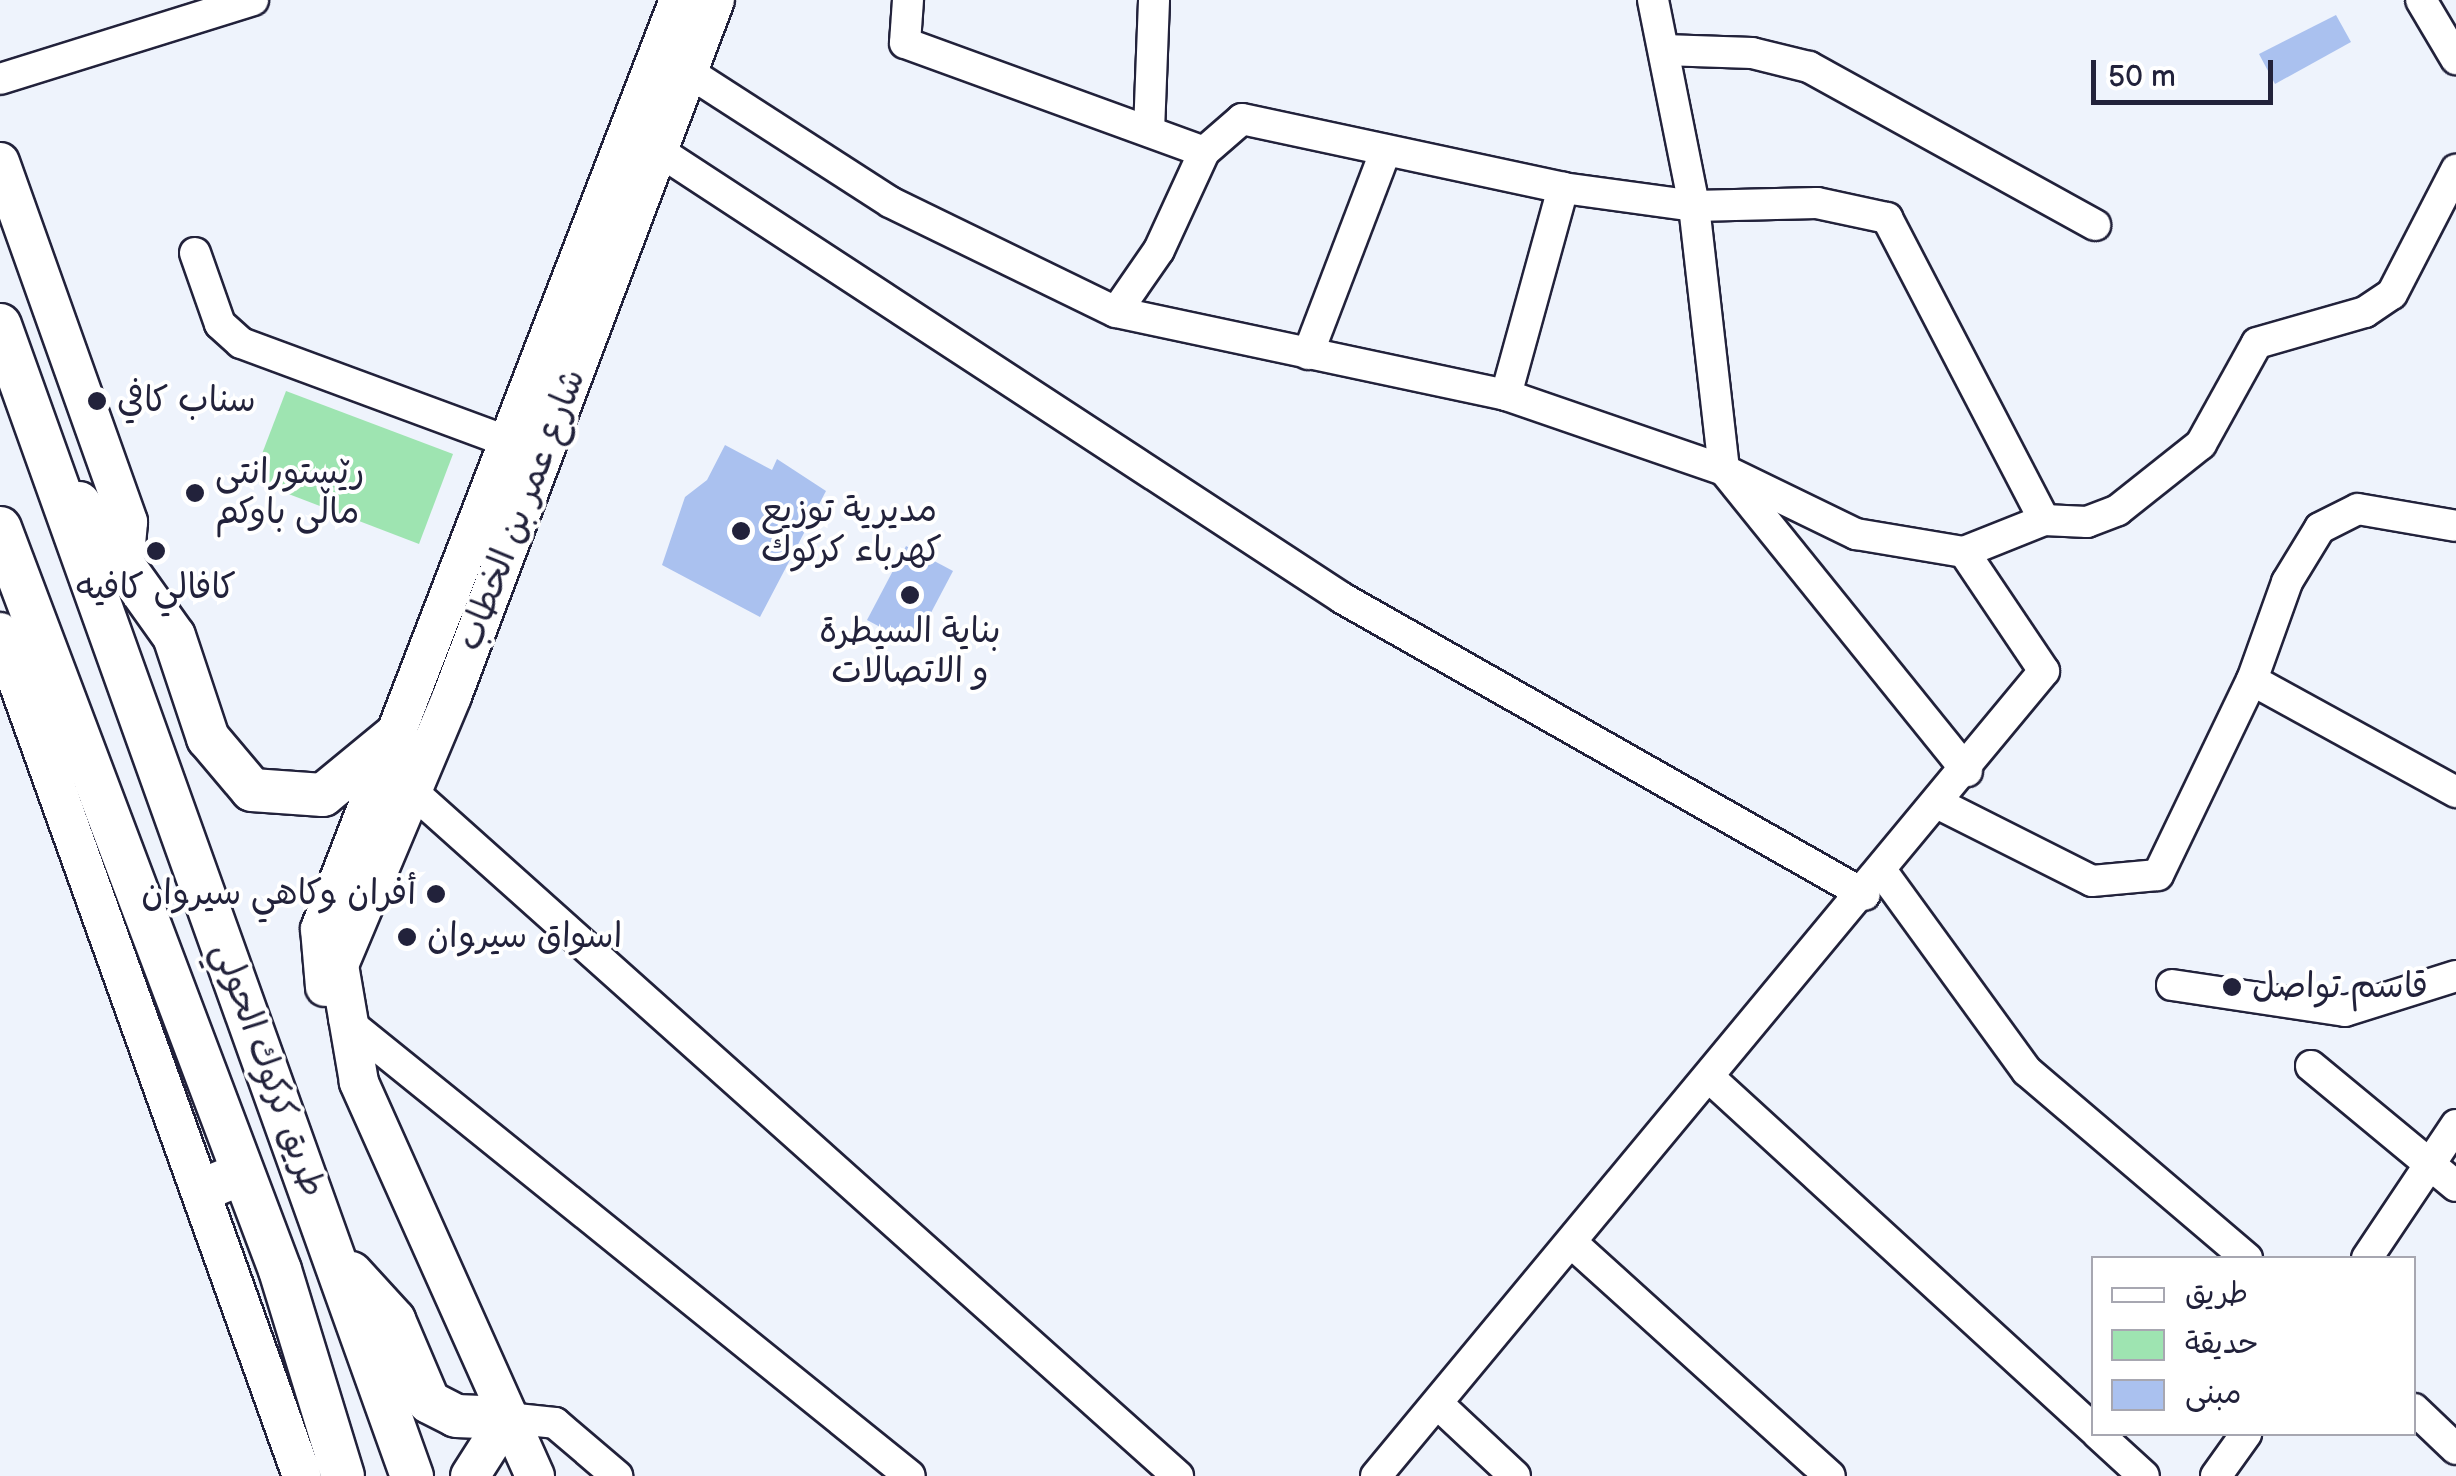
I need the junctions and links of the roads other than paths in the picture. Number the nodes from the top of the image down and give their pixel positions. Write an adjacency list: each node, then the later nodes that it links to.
1 (253, 0): 11 (street)
2 (679, 0): 26 (main road, شارع عمر بن الخطاب)
3 (715, 0): 10 (main road, شارع عمر بن الخطاب)
4 (908, 0): 12 (street)
5 (1154, 0): 12 (street)
6 (1653, 0): 8 (street)
7 (2420, 0): 9 (street)
8 (1664, 50): 19 (street); 20 (street)
9 (2456, 60)
10 (690, 72): 14 (main road, شارع عمر بن الخطاب); 22 (street)
11 (0, 79)
12 (1149, 131): 15 (street)
13 (1386, 150): 15 (street); 18 (street); 24 (street)
14 (658, 151): 36 (main road, شارع عمر بن الخطاب); 42 (street)
15 (1204, 152): 22 (street)
16 (0, 162): 33 (main road)
17 (2456, 170): 29 (street)
18 (1563, 188): 19 (street); 25 (street)
19 (1694, 206): 28 (street); 29 (street)
20 (2095, 225)
21 (195, 253): 26 (street)
22 (1116, 312): 24 (street)
23 (0, 326): 27 (highway, طريق كركوك الحولي)
24 (1308, 354): 25 (street)
25 (1506, 395): 28 (street)
26 (509, 442): 36 (main road, شارع عمر بن الخطاب)
27 (41, 445): 33 (highway); 55 (highway, طريق كركوك الحولي)
28 (1724, 470): 32 (street); 38 (street)
29 (2044, 520): 32 (street)
30 (2456, 526): 35 (street)
31 (0, 528): 50 (highway, طريق كركوك الحولي)
32 (1964, 552): 38 (street)
33 (124, 567): 37 (highway)
34 (0, 632): 50 (main road)
35 (2252, 680): 39 (street); 41 (street)
36 (434, 690): 37 (main road, شارع عمر بن الخطاب); 40 (main road, شارع عمر بن الخطاب)
37 (397, 734): 45 (main road, شارع عمر بن الخطاب)
38 (1967, 770): 41 (street)
39 (2456, 792)
40 (414, 793): 45 (main road, شارع عمر بن الخطاب); 71 (street)
41 (1939, 804): 42 (street)
42 (1874, 884): 47 (street); 53 (street)
43 (2456, 976): 44 (street)
44 (2172, 984)
45 (344, 1019): 58 (main road); 70 (street)
46 (2311, 1066): 49 (street)
47 (1711, 1079): 52 (street); 59 (street)
48 (2456, 1125): 49 (street)
49 (2431, 1162): 51 (street); 54 (street)
50 (222, 1182): 63 (main road); 64 (highway, طريق كركوك الحولي)
51 (2456, 1186)
52 (1573, 1244): 56 (street); 74 (street)
53 (2245, 1256)
54 (2367, 1256)
55 (336, 1258): 58 (highway); 65 (highway, طريق كركوك الحولي)
56 (1439, 1405): 72 (street); 73 (street)
57 (2416, 1410): 62 (street)
58 (507, 1418): 66 (main road); 67 (main road); 68 (main road); 69 (street)
59 (2091, 1427)
60 (2100, 1436): 75 (street)
61 (2245, 1436): 76 (street)
62 (2456, 1448)
63 (302, 1476)
64 (343, 1476)
65 (412, 1476)
66 (470, 1476)
67 (514, 1476)
68 (535, 1476)
69 (617, 1476)
70 (910, 1476)
71 (1178, 1476)
72 (1376, 1476)
73 (1516, 1476)
74 (1830, 1476)
75 (2144, 1476)
76 (2216, 1476)

